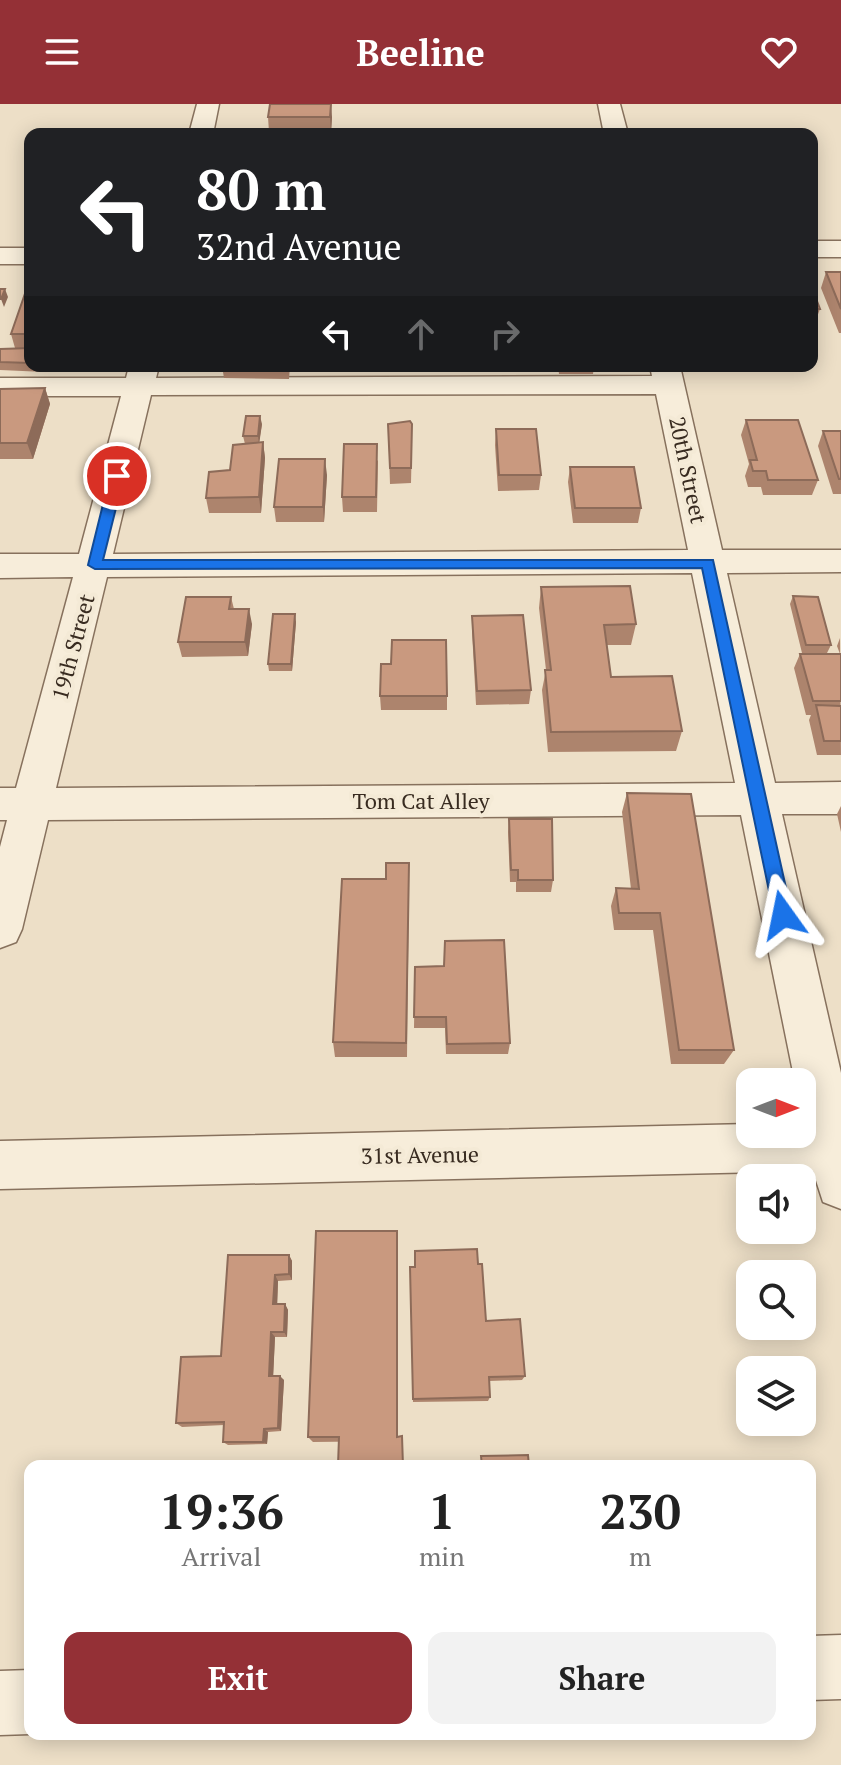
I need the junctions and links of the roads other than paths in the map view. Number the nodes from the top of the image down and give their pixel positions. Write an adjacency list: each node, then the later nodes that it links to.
1 (208, 104): 3 (street)
2 (609, 104): 4 (street)
3 (202, 128)
4 (615, 128)
5 (818, 249): 6 (street)
6 (841, 249)
7 (0, 256): 8 (street)
8 (24, 256)
9 (667, 376): 10 (street); 13 (street, 20th Street)
10 (142, 377): 11 (street); 14 (street, 19th Street)
11 (0, 387)
12 (841, 561): 13 (street)
13 (708, 563): 14 (street); 17 (street, 20th Street)
14 (95, 565): 15 (street); 18 (street, 19th Street)
15 (0, 566)
16 (841, 798): 17 (street, Tom Cat Alley)
17 (759, 799): 18 (street, Tom Cat Alley); 20 (street, 20th Street)
18 (16, 804): 19 (street, 19th Street)
19 (0, 929)
20 (838, 1159): 21 (street, 31st Avenue)
21 (0, 1165)
22 (841, 1667): 23 (street)
23 (816, 1668)
24 (24, 1702): 25 (street)
25 (0, 1703)

